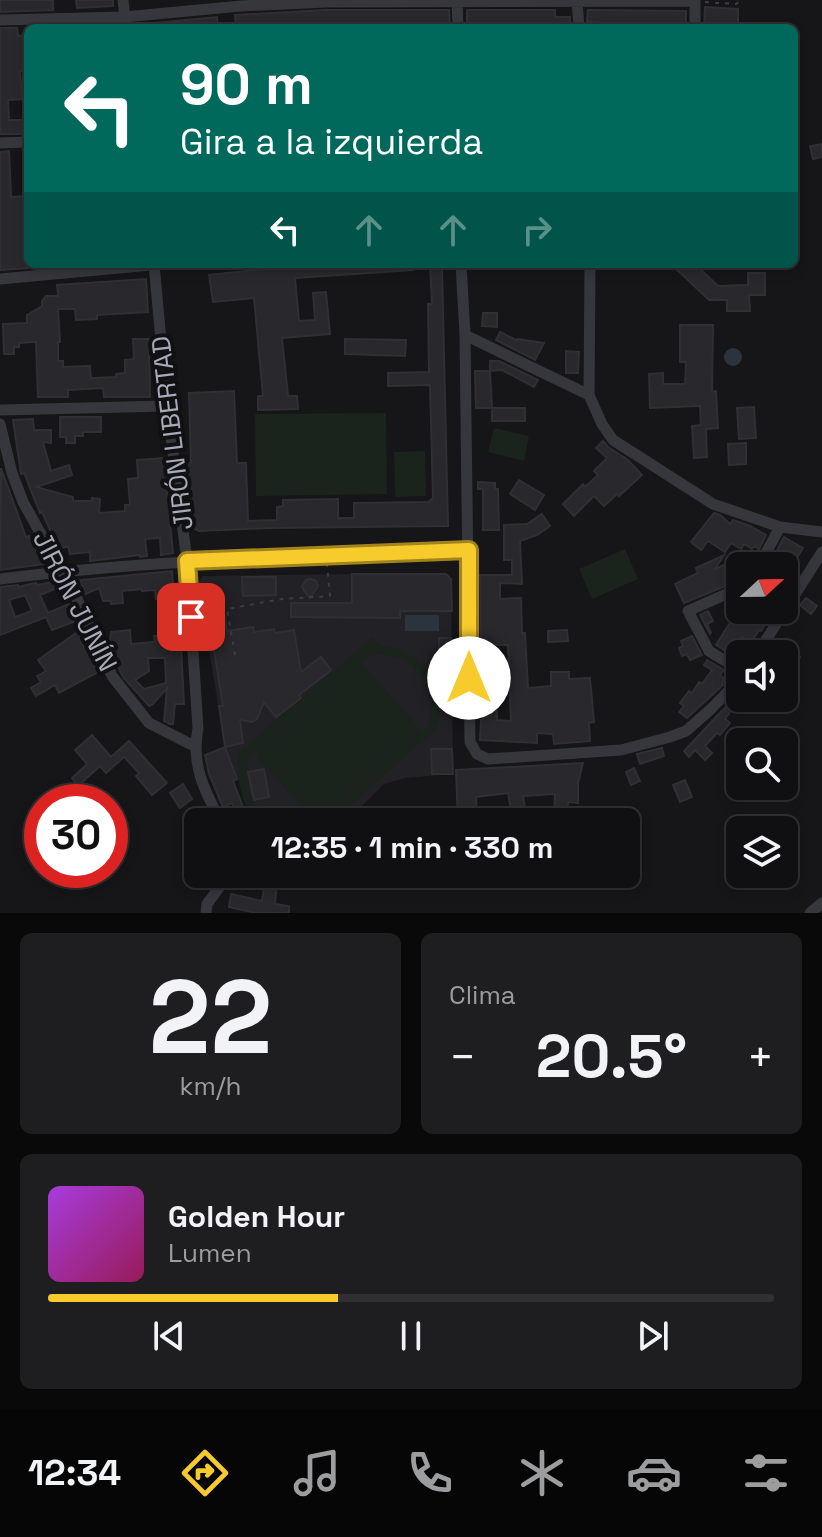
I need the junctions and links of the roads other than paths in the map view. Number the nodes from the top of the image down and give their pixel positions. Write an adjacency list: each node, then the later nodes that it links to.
1 (123, 0): 8 (street)
2 (695, 0): 5 (street); 11 (street)
3 (326, 1): 4 (street); 6 (street)
4 (457, 1): 5 (street); 9 (street)
5 (577, 1): 10 (street)
6 (241, 3): 8 (street)
7 (0, 20): 8 (street)
8 (125, 23)
9 (458, 24)
10 (579, 24)
11 (695, 24)
12 (24, 142): 13 (street)
13 (0, 143)
14 (113, 268): 18 (street)
15 (154, 268): 21 (street, JIRÓN LIBERTAD)
16 (461, 268): 19 (street)
17 (590, 268): 20 (street)
18 (0, 279)
19 (465, 335): 20 (street); 26 (street)
20 (589, 395): 24 (street)
21 (167, 406): 22 (street); 29 (street, JIRÓN LIBERTAD)
22 (0, 410)
23 (0, 424): 30 (street, JIRÓN JUNÍN)
24 (780, 527): 25 (street); 27 (street)
25 (822, 532)
26 (469, 550): 29 (street); 35 (street)
27 (767, 552)
28 (822, 552): 33 (street)
29 (187, 561): 30 (street); 36 (street, JIRÓN LIBERTAD)
30 (64, 570): 31 (street); 36 (street, JIRÓN JUNÍN)
31 (0, 579)
32 (726, 594): 34 (street)
33 (766, 640)
34 (726, 661)
35 (726, 693)
36 (194, 746): 37 (street, JIRÓN LIBERTAD)
37 (214, 808)
38 (219, 888): 40 (street)
39 (822, 903): 41 (street)
40 (206, 913)
41 (810, 913)

